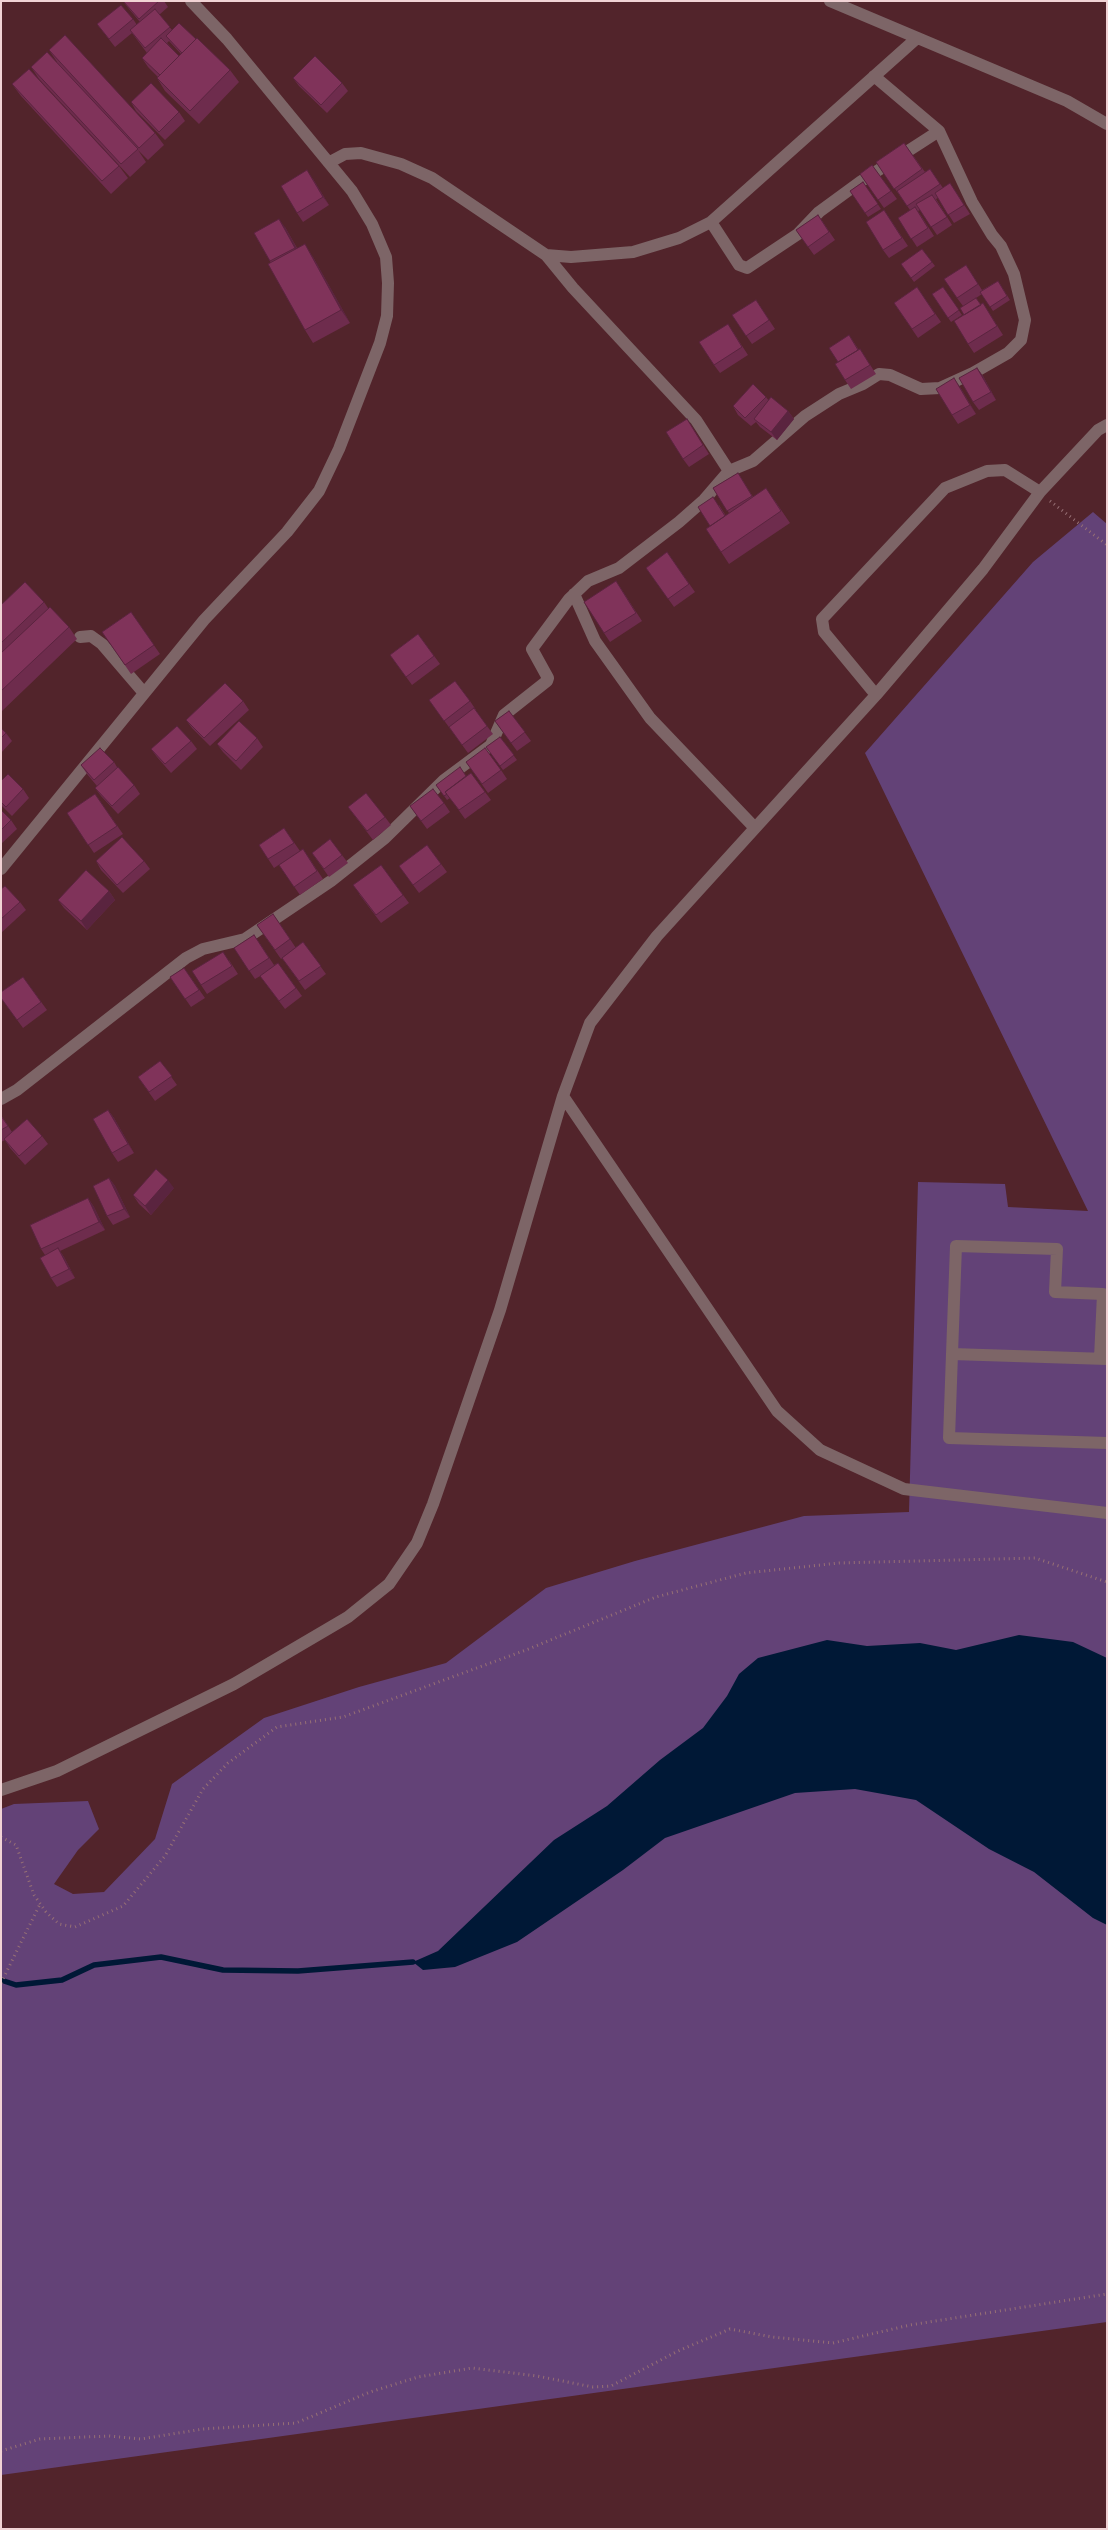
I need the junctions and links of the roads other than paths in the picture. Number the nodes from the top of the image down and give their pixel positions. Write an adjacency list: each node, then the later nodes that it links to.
1 (191, 1): 7 (street)
2 (830, 1): 3 (street)
3 (917, 38): 4 (street); 5 (street)
4 (874, 76): 6 (street); 8 (street)
5 (1107, 124)
6 (939, 131): 8 (street); 11 (street)
7 (330, 162): 9 (street); 15 (street)
8 (711, 222): 9 (street)
9 (546, 255): 11 (street)
10 (1107, 425): 12 (street)
11 (730, 471): 13 (street)
12 (1040, 492): 16 (street); 16 (street)
13 (574, 594): 17 (street); 20 (street)
14 (80, 637): 15 (street)
15 (144, 693): 18 (street)
16 (876, 695): 17 (street)
17 (755, 828): 19 (street)
18 (1, 869)
19 (564, 1096): 24 (street); 25 (street)
20 (1, 1099)
21 (952, 1354): 22 (street); 22 (street); 23 (street)
22 (1104, 1359)
23 (1107, 1443)
24 (1107, 1514)
25 (1, 1790)

